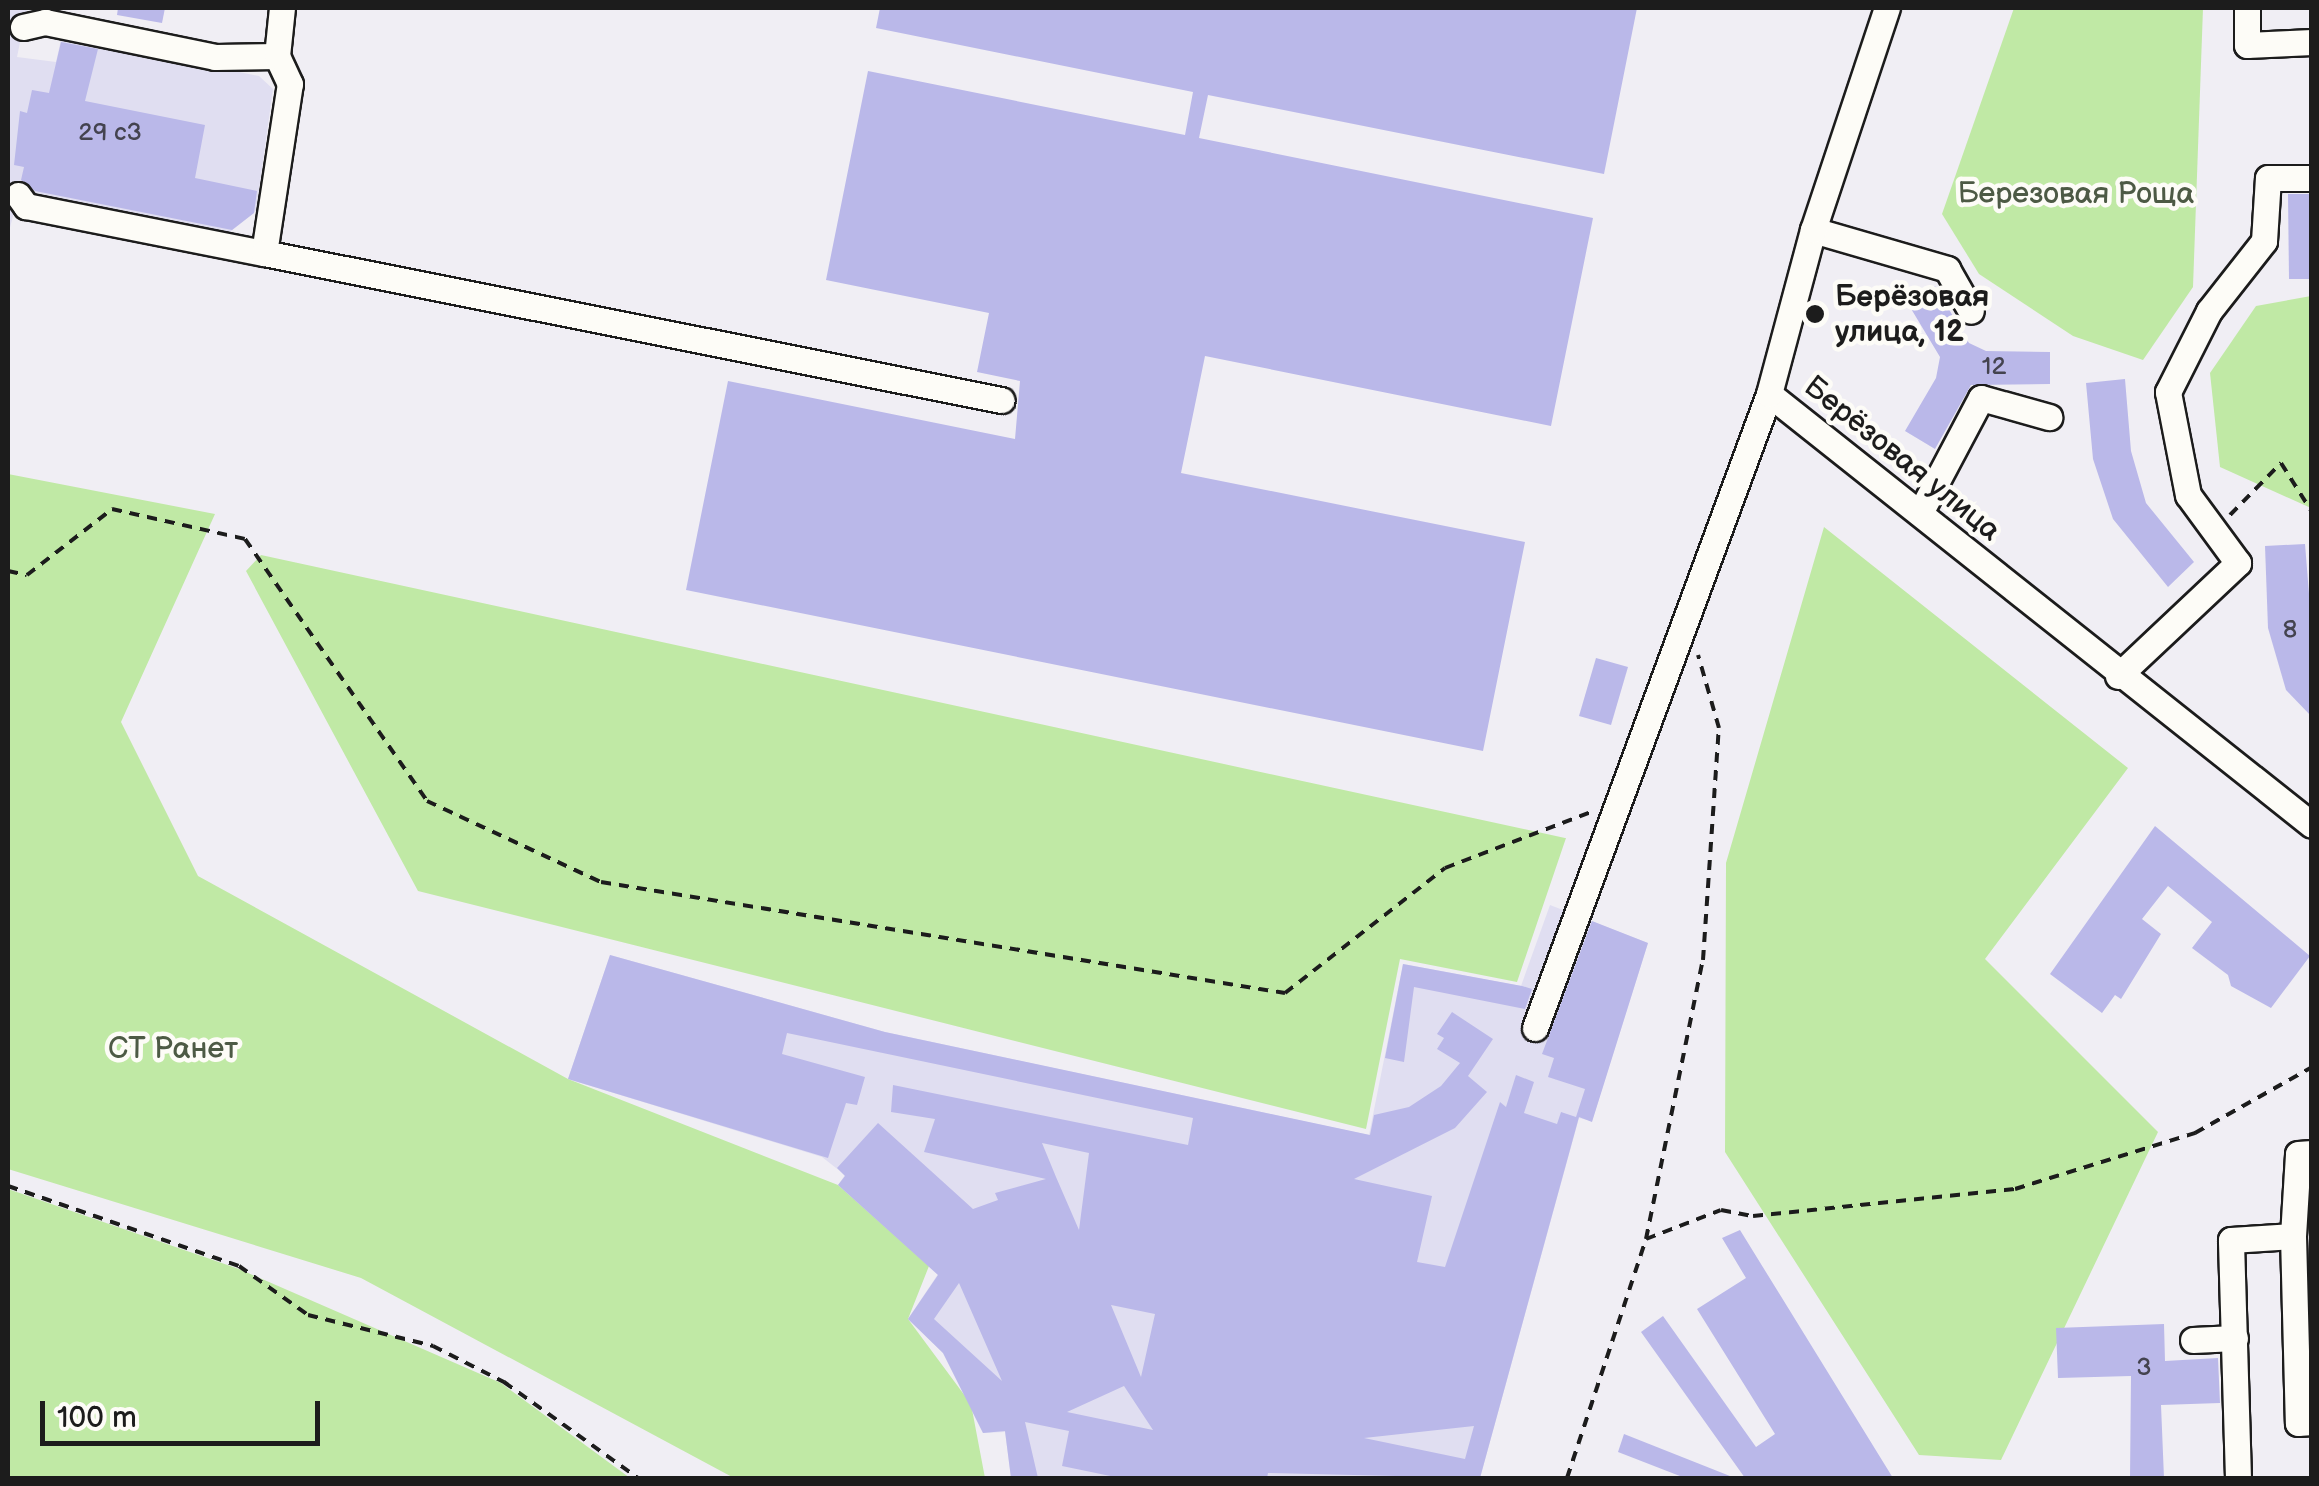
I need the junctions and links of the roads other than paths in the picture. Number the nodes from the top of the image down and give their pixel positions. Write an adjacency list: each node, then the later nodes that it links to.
1 (282, 8): 6 (street)
2 (1887, 8): 9 (street, Берёзовая улица)
3 (2247, 8): 5 (street)
4 (23, 26): 6 (street)
5 (2312, 42)
6 (277, 56): 10 (street)
7 (2312, 178): 16 (street)
8 (18, 195): 10 (street)
9 (1812, 230): 11 (street); 12 (street, Берёзовая улица)
10 (264, 253): 13 (street)
11 (1971, 312)
12 (1768, 394): 15 (street, Берёзовая улица); 18 (street)
13 (1000, 400)
14 (2050, 416): 15 (street)
15 (1920, 513): 16 (street, Берёзовая улица)
16 (2118, 676): 17 (street, Берёзовая улица)
17 (2312, 825)
18 (1535, 1028)
19 (2312, 1153): 20 (street)
20 (2293, 1236): 21 (street); 23 (street)
21 (2235, 1338): 22 (street); 24 (street)
22 (2193, 1340)
23 (2312, 1422)
24 (2238, 1478)

